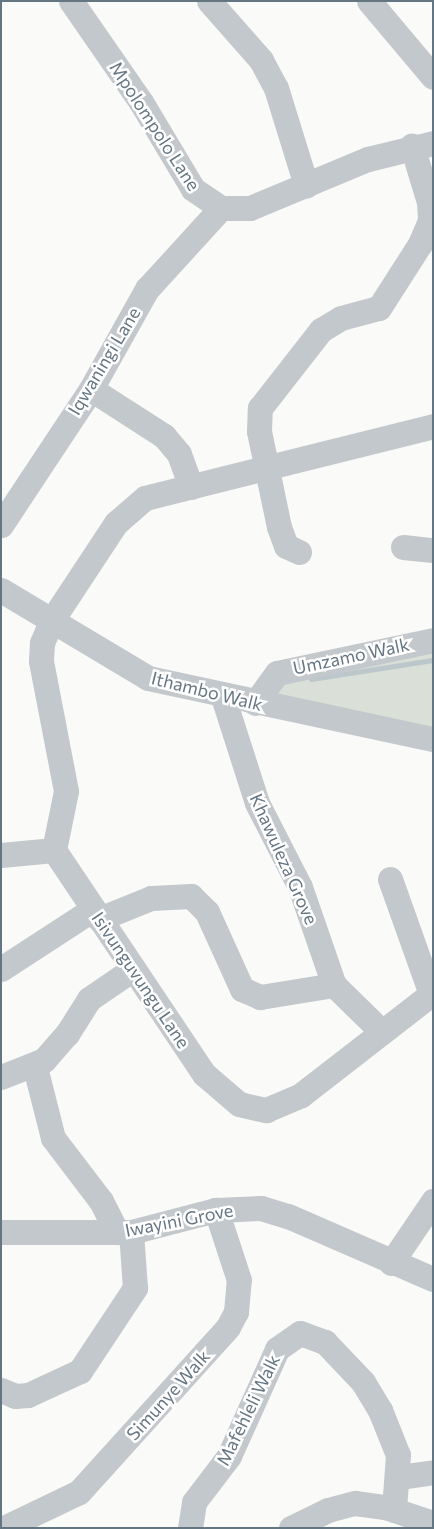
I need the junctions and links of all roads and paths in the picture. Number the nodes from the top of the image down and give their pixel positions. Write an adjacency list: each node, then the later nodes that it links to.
1 (71, 1): 7 (street, Mpolompolo Lane)
2 (209, 1): 6 (street)
3 (369, 1): 4 (street)
4 (433, 77)
5 (422, 144): 6 (street); 10 (street)
6 (306, 185): 7 (street)
7 (221, 208): 8 (street, Iqwaningi Lane)
8 (91, 389): 11 (street); 12 (street, Iqwaningi Lane)
9 (433, 426): 10 (street)
10 (267, 468): 11 (street); 15 (street)
11 (191, 487): 17 (street)
12 (1, 525)
13 (403, 547): 14 (street)
14 (433, 550)
15 (299, 552)
16 (1, 590): 17 (street, Ithambo Walk)
17 (52, 620): 19 (street, Ithambo Walk); 22 (street)
18 (433, 640): 20 (street, Umzamo Walk)
19 (223, 697): 20 (street, Ithambo Walk); 28 (street, Khawuleza Grove)
20 (255, 703): 21 (street, Ithambo Walk)
21 (433, 738)
22 (54, 850): 23 (street); 25 (street, Isivunguvungu Lane)
23 (1, 855)
24 (390, 879): 29 (street)
25 (96, 914): 26 (street); 27 (street, Isivunguvungu Lane); 28 (street)
26 (1, 968)
27 (133, 969): 30 (street, Isivunguvungu Lane); 31 (street)
28 (334, 985): 30 (street, Khawuleza Grove)
29 (432, 995): 30 (street, Isivunguvungu Lane)
30 (382, 1032)
31 (35, 1067): 32 (street); 36 (street)
32 (1, 1077)
33 (433, 1200): 37 (street)
34 (216, 1210): 36 (street, Iwayini Grove); 37 (street, Iwayini Grove); 44 (street, Simunye Walk)
35 (1, 1232): 36 (street, Iwayini Grove)
36 (124, 1232): 39 (street)
37 (391, 1263): 38 (street, Iwayini Grove)
38 (433, 1279)
39 (1, 1390)
40 (433, 1472): 41 (street)
41 (399, 1478): 42 (street, Mafehleli Walk); 45 (street, Mafehleli Walk)
42 (394, 1510): 43 (street); 46 (street)
43 (433, 1523)
44 (4, 1528)
45 (190, 1528)
46 (292, 1528)

